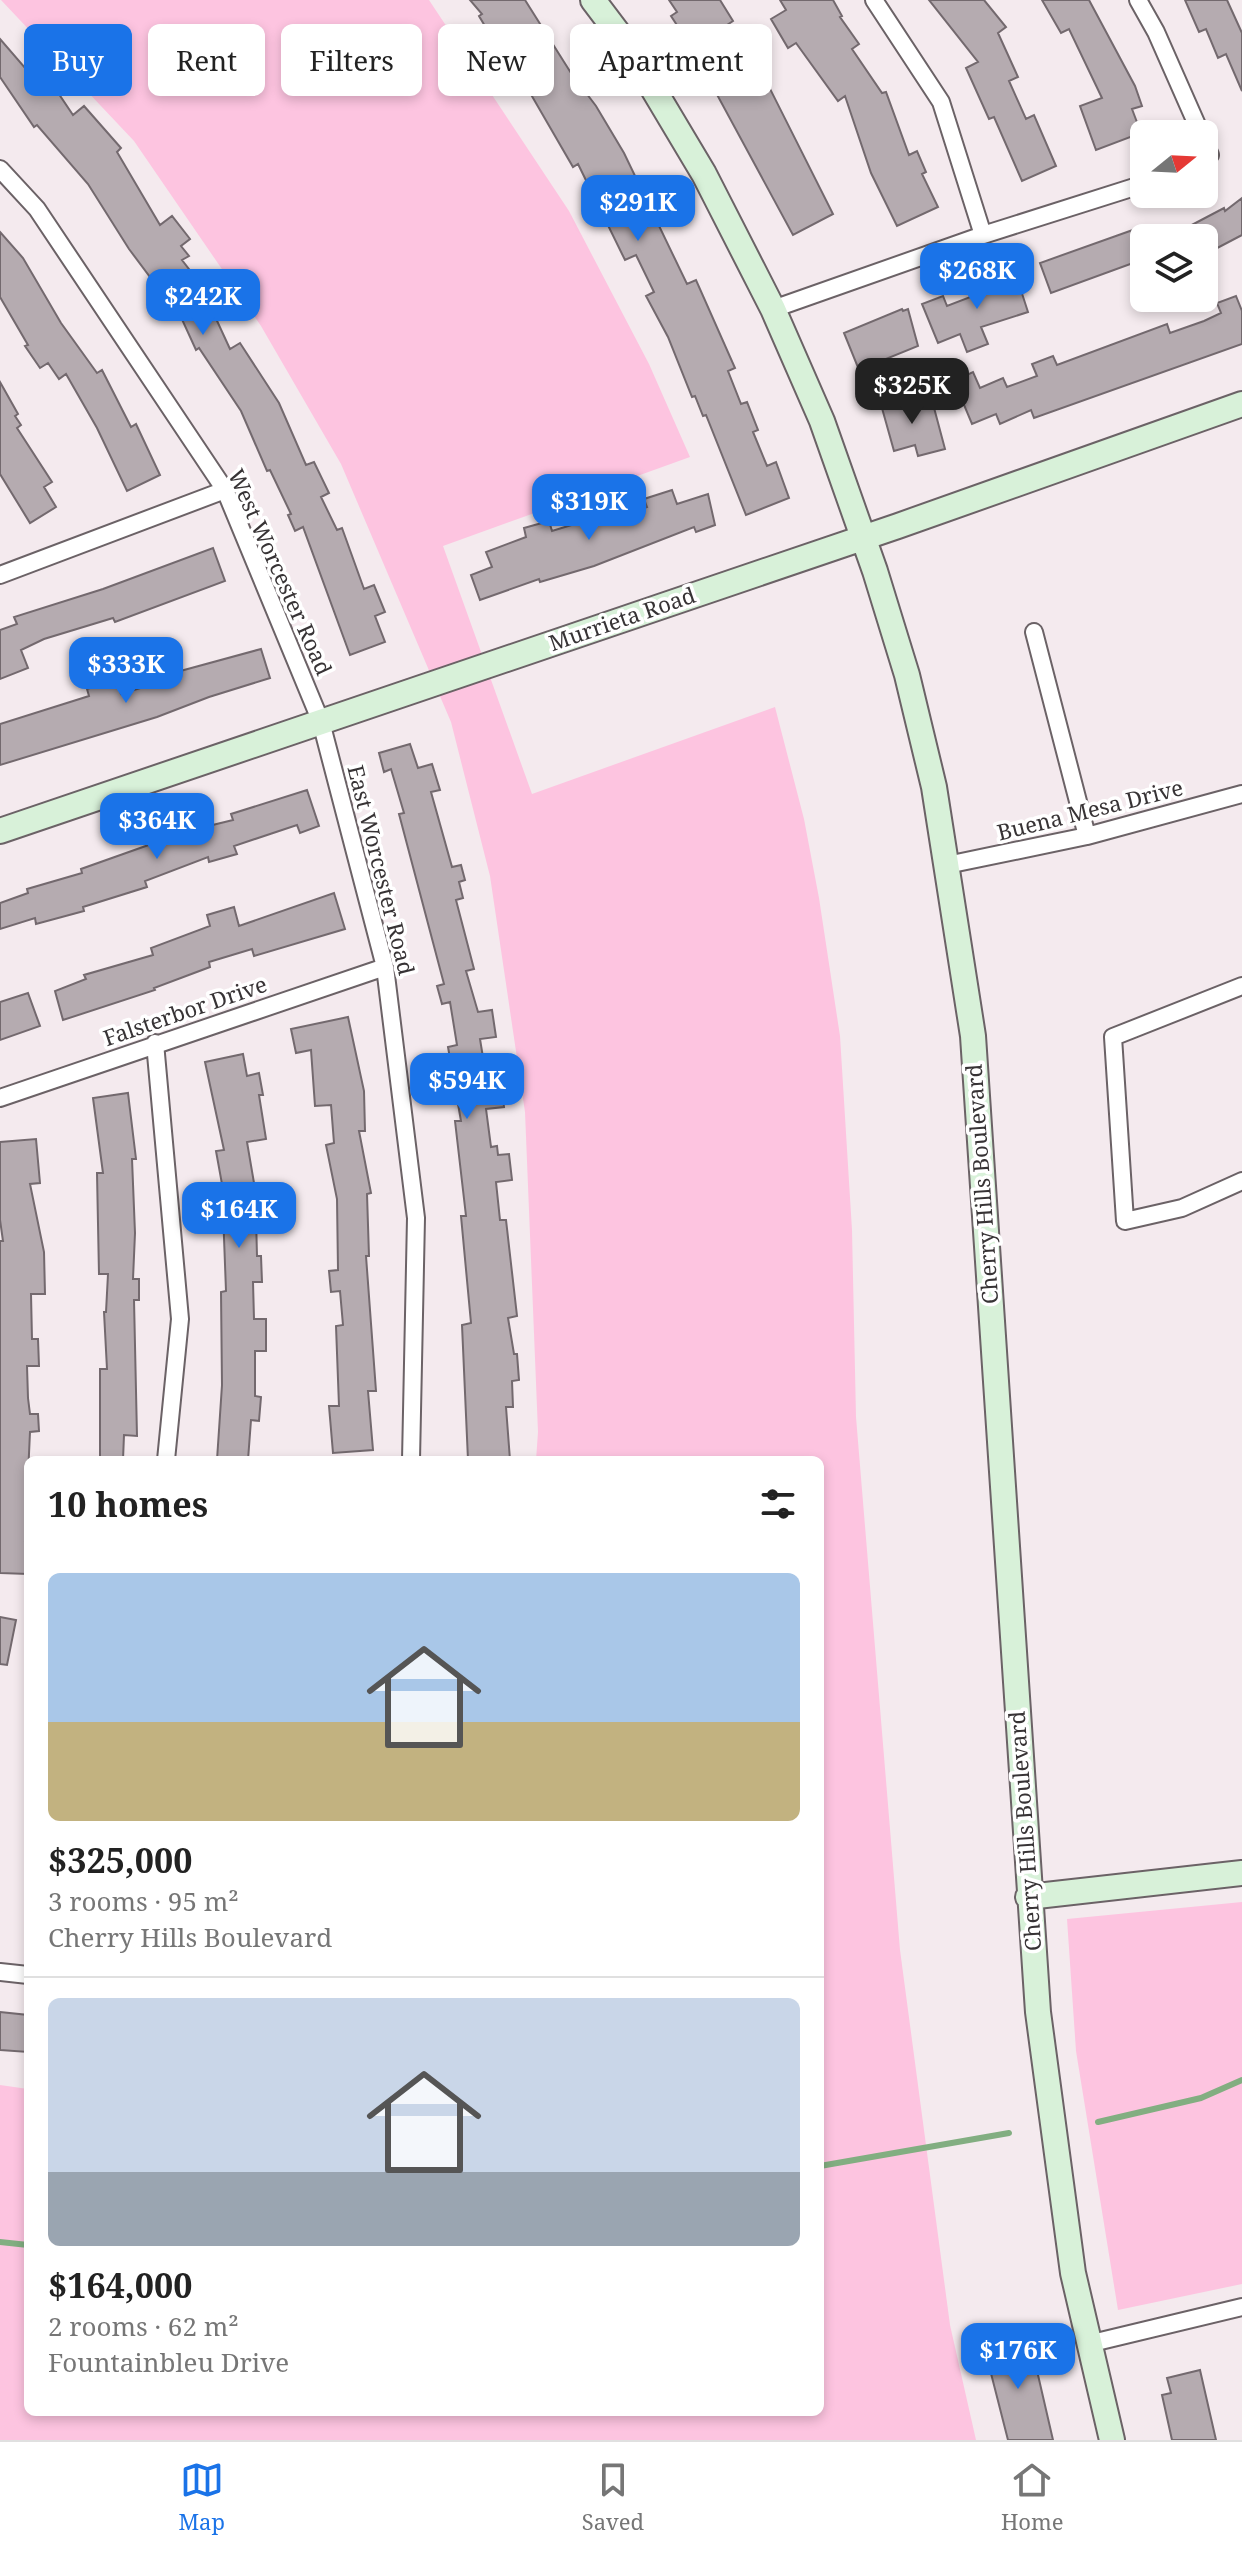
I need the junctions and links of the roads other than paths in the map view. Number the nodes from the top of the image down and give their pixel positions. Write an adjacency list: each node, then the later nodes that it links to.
1 (593, 0): 8 (street, Cherry Hills Boulevard)
2 (874, 0): 7 (street)
3 (1138, 0): 4 (street)
4 (1195, 120)
5 (0, 169): 10 (street, West Worcester Road)
6 (1130, 188): 7 (street)
7 (983, 235): 8 (street)
8 (773, 309): 11 (street, Cherry Hills Boulevard)
9 (1242, 404): 11 (street, Murrieta Road)
10 (225, 490): 12 (street); 14 (street, West Worcester Road)
11 (863, 537): 14 (street, Murrieta Road); 18 (street, Cherry Hills Boulevard)
12 (0, 575)
13 (1034, 632): 17 (street)
14 (321, 722): 16 (street, Murrieta Road); 19 (street, East Worcester Road)
15 (1242, 794): 17 (street, Buena Mesa Drive)
16 (0, 831)
17 (1087, 836): 18 (street, Buena Mesa Drive)
18 (947, 865): 27 (street, Cherry Hills Boulevard)
19 (385, 967): 21 (street, Falsterbor Drive); 25 (street, East Worcester Road)
20 (1242, 986): 23 (street)
21 (155, 1043): 22 (street, Falsterbor Drive); 24 (street)
22 (0, 1098)
23 (1242, 1181)
24 (166, 1456)
25 (411, 1456)
26 (1242, 1873): 27 (street)
27 (1028, 1897): 31 (street, Cherry Hills Boulevard)
28 (0, 1972): 29 (street)
29 (24, 1975)
30 (1242, 2307): 31 (street)
31 (1088, 2344): 32 (street, Cherry Hills Boulevard)
32 (1112, 2440)

